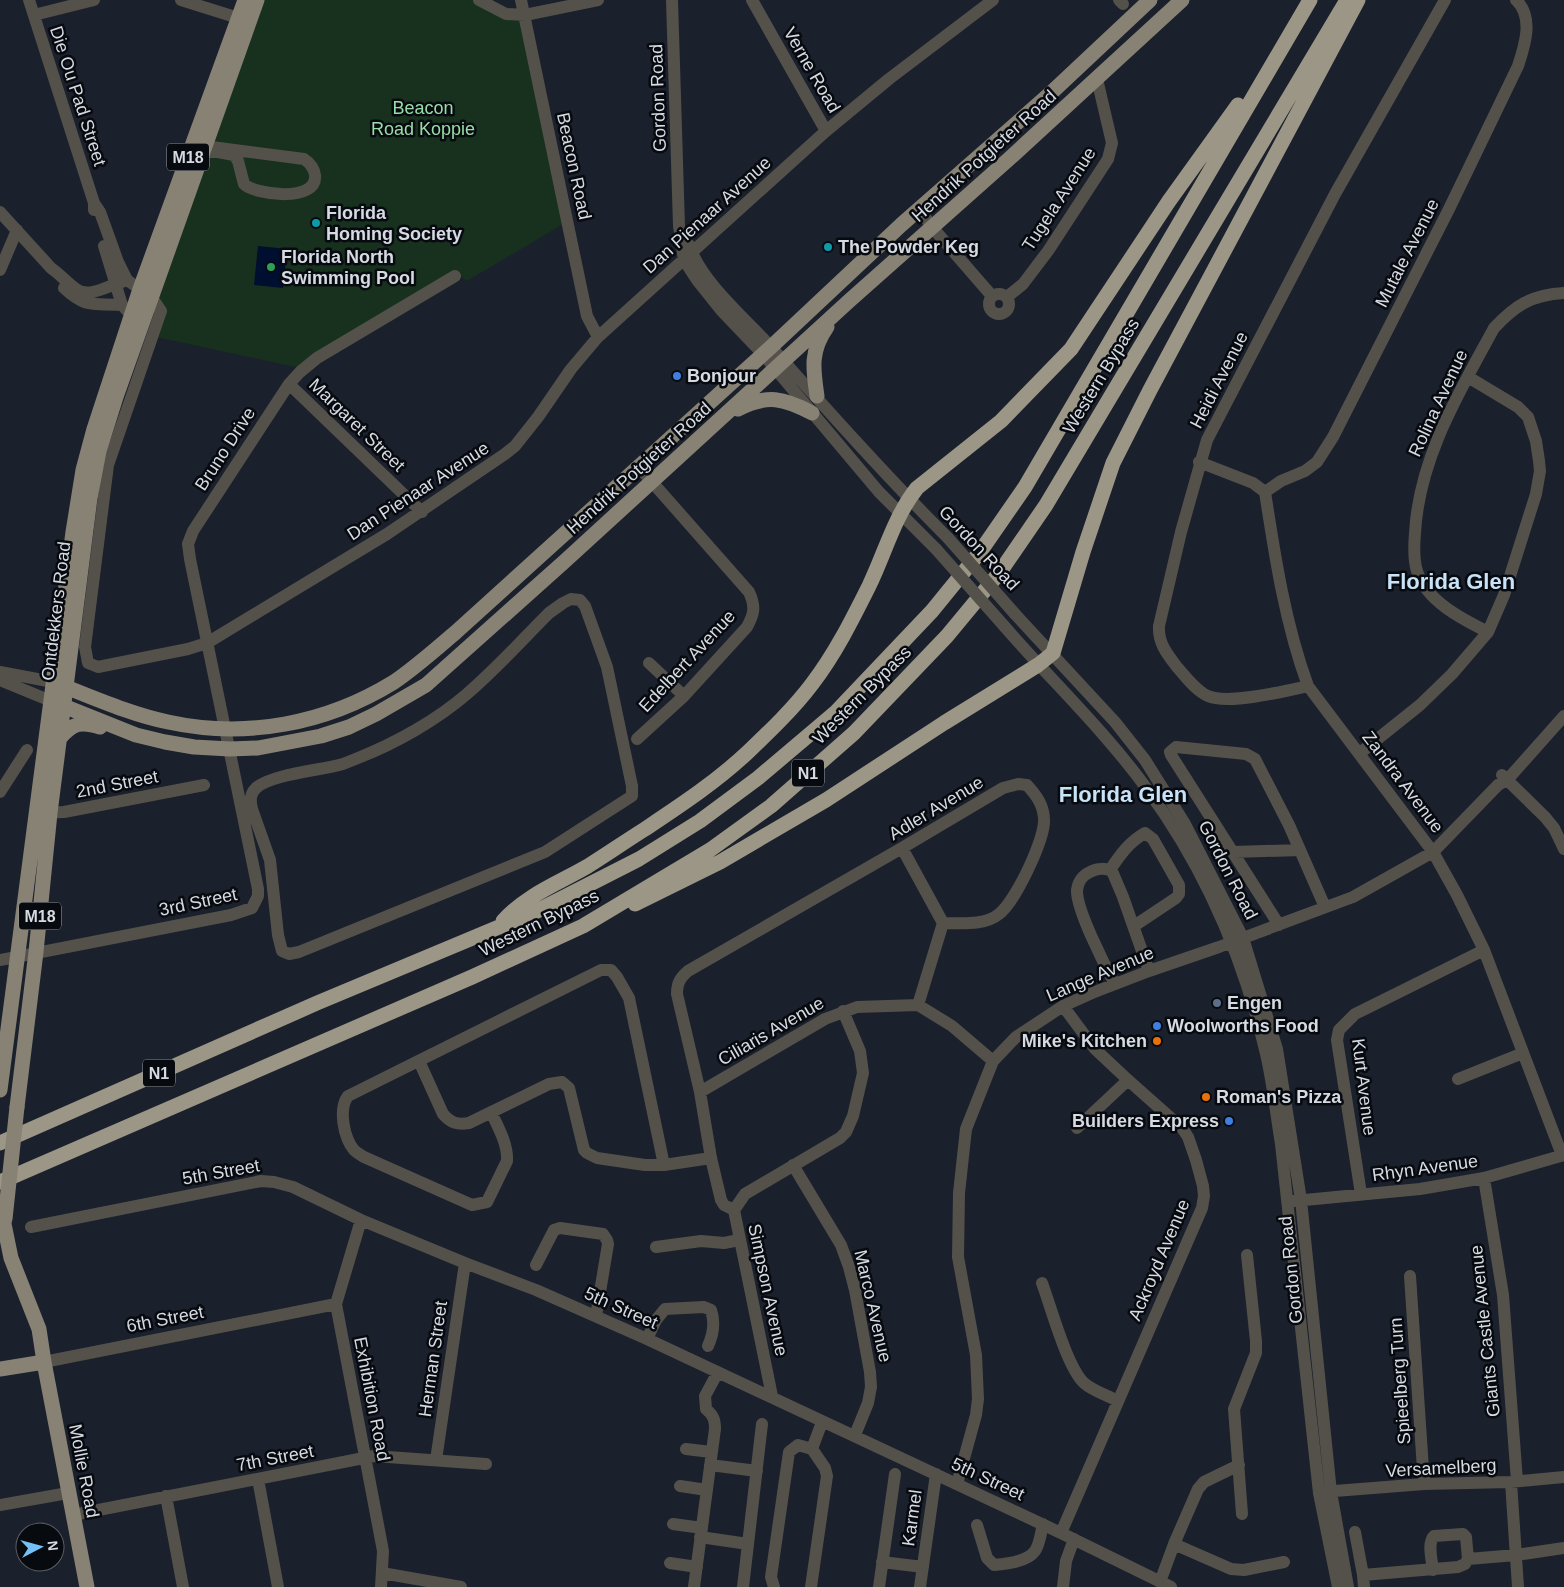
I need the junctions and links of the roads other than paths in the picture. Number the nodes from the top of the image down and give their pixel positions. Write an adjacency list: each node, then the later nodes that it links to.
1 (29, 0): 19 (street, Die Ou Pad Street)
2 (94, 0): 19 (street)
3 (181, 0): 21 (street)
4 (245, 0): 21 (main road, Ontdekkers Road / M18)
5 (257, 0): 21 (main road, Ontdekkers Road / M18)
6 (478, 0): 20 (street)
7 (521, 0): 20 (street, Beacon Road)
8 (598, 0): 20 (street)
9 (672, 0): 30 (street, Gordon Road)
10 (752, 0): 24 (street, Verne Road)
11 (993, 0): 24 (street, Dan Pienaar Avenue)
12 (1150, 0): 26 (main road, Hendrik Potgieter Road)
13 (1182, 0): 23 (main road, Hendrik Potgieter Road)
14 (1310, 0): 22 (highway, Western Bypass / N1)
15 (1347, 0): 93 (highway, Western Bypass / N1)
16 (1358, 0): 58 (highway)
17 (1445, 0): 49 (street, Heidi Avenue)
18 (1516, 0): 52 (street, Mutale Avenue)
19 (34, 15): 34 (street, Die Ou Pad Street)
20 (524, 15): 41 (street, Beacon Road)
21 (244, 20): 25 (main road, Ontdekkers Road / M18); 35 (main road, Ontdekkers Road / M18)
22 (1290, 34): 53 (highway); 95 (highway, Western Bypass / N1)
23 (1096, 79): 28 (main road, Hendrik Potgieter Road); 38 (street, Tugela Avenue)
24 (826, 131): 30 (street, Dan Pienaar Avenue)
25 (203, 149): 25 (street); 35 (main road, Ontdekkers Road / M18)
26 (920, 210): 28 (street, Tugela Avenue); 42 (main road, Hendrik Potgieter Road)
27 (0, 212): 29 (street)
28 (932, 228): 37 (street, Tugela Avenue); 39 (main road, Hendrik Potgieter Road)
29 (17, 230): 31 (street); 32 (street)
30 (688, 256): 41 (street, Dan Pienaar Avenue); 42 (street, Gordon Road)
31 (51, 268): 34 (street); 40 (street)
32 (0, 270)
33 (455, 276): 45 (street, Bruno Drive)
34 (121, 282): 35 (street); 40 (street, Die Ou Pad Street)
35 (146, 293): 40 (main road, Ontdekkers Road / M18); 57 (street, Dan Pienaar Avenue)
36 (1564, 293): 44 (street, Rolina Avenue)
37 (992, 296): 38 (street); 38 (street, Tugela Avenue)
38 (1007, 297)
39 (849, 301): 43 (main road, Hendrik Potgieter Road); 46 (main road)
40 (132, 314): 59 (main road, Ontdekkers Road / M18); 64 (main road, Ontdekkers Road / M18)
41 (598, 337): 54 (street, Dan Pienaar Avenue)
42 (767, 350): 43 (street, Gordon Road); 50 (main road, Hendrik Potgieter Road)
43 (779, 365): 46 (street, Gordon Road); 47 (street, Gordon Road); 48 (main road, Hendrik Potgieter Road)
44 (1468, 377): 56 (street); 56 (street, Rolina Avenue)
45 (289, 384): 54 (street, Margaret Street); 57 (street, Bruno Drive)
46 (817, 396): 53 (street, Gordon Road)
47 (812, 413): 48 (main road); 55 (street, Gordon Road)
48 (708, 431): 51 (main road, Hendrik Potgieter Road)
49 (1200, 462): 52 (street); 65 (street, Heidi Avenue)
50 (638, 466): 51 (street, Edelbert Avenue); 71 (main road, Hendrik Potgieter Road)
51 (651, 482): 67 (street, Edelbert Avenue); 75 (main road, Hendrik Potgieter Road)
52 (1265, 492): 65 (street, Zandra Avenue)
53 (908, 498): 55 (highway); 58 (street, Gordon Road, bridge)
54 (422, 512): 57 (street, Dan Pienaar Avenue)
55 (899, 514): 61 (street, Gordon Road, bridge); 95 (highway)
56 (1488, 632): 77 (street)
57 (208, 643): 71 (street, Bruno Drive)
58 (1053, 653): 61 (highway); 96 (street, Gordon Road)
59 (70, 656): 64 (main road, Ontdekkers Road / M18); 66 (main road)
60 (648, 663): 67 (street)
61 (1038, 665): 93 (highway); 96 (street, Gordon Road)
62 (0, 672): 64 (street)
63 (0, 680): 68 (street)
64 (59, 684): 66 (main road, Hendrik Potgieter Road); 68 (main road, Ontdekkers Road / M18)
65 (1308, 686): 77 (street, Zandra Avenue)
66 (90, 696): 71 (main road, Hendrik Potgieter Road)
67 (684, 696): 74 (street, Edelbert Avenue)
68 (57, 703): 72 (main road, Hendrik Potgieter Road); 73 (main road, Ontdekkers Road / M18); 81 (main road, Ontdekkers Road / M18)
69 (1564, 707): 78 (street, Lange Avenue)
70 (1564, 716): 78 (street, Lange Avenue)
71 (225, 729): 75 (street, 3rd Street)
72 (136, 735): 73 (main road); 75 (main road, Hendrik Potgieter Road)
73 (60, 738): 81 (main road, Ontdekkers Road / M18)
74 (637, 739)
75 (230, 749): 88 (street, 3rd Street)
76 (28, 750): 80 (street)
77 (1360, 753): 86 (street, Zandra Avenue)
78 (1503, 780): 83 (street); 86 (street, Lange Avenue)
79 (204, 785): 81 (street, 2nd Street)
80 (0, 792)
81 (43, 813): 98 (main road, Ontdekkers Road / M18); 99 (main road, Ontdekkers Road / M18)
82 (902, 848): 91 (street); 91 (street, Adler Avenue); 112 (street, Adler Avenue)
83 (1564, 849)
84 (1300, 850): 85 (street); 85 (street); 90 (street)
85 (1233, 852): 92 (street)
86 (1433, 852): 90 (street, Lange Avenue); 97 (street, Zandra Avenue)
87 (270, 860): 87 (street); 88 (street)
88 (252, 863): 98 (street, 3rd Street)
89 (1110, 870): 94 (street); 94 (street); 102 (street)
90 (1325, 907): 92 (street, Lange Avenue)
91 (943, 923): 103 (street)
92 (1279, 925): 96 (street, Lange Avenue)
93 (583, 926): 121 (highway, Western Bypass / N1)
94 (1134, 926): 101 (street)
95 (497, 928): 115 (highway, Western Bypass / N1)
96 (1237, 940): 101 (street, Lange Avenue); 123 (street, Gordon Road); 124 (street, Gordon Road)
97 (1484, 950): 106 (street, Zandra Avenue); 122 (street, Kurt Avenue)
98 (36, 952): 99 (street, 3rd Street); 127 (main road, Ontdekkers Road / M18, bridge)
99 (18, 957): 100 (street, 3rd Street); 111 (main road, Ontdekkers Road / M18)
100 (0, 960)
101 (1149, 971): 102 (street, Lange Avenue)
102 (1115, 984): 104 (street, Lange Avenue)
103 (918, 1005): 105 (street, Ciliaris Avenue); 108 (street)
104 (1063, 1006): 108 (street, Lange Avenue); 110 (street, Ackroyd Avenue)
105 (843, 1011): 112 (street, Ciliaris Avenue); 119 (street)
106 (1523, 1053): 109 (street); 116 (street, Zandra Avenue)
107 (418, 1061): 113 (street); 113 (street); 118 (street)
108 (993, 1062): 162 (street, Lange Avenue)
109 (1458, 1079)
110 (1128, 1080): 114 (street); 145 (street, Ackroyd Avenue)
111 (0, 1090)
112 (700, 1092): 117 (street)
113 (491, 1112): 118 (street)
114 (1077, 1128)
115 (0, 1143)
116 (1563, 1155): 120 (street, Rhyn Avenue)
117 (711, 1158): 118 (street); 125 (street)
118 (664, 1165)
119 (793, 1165): 125 (street, Simpson Avenue); 148 (street, Marco Avenue)
120 (1484, 1178): 122 (street, Rhyn Avenue); 161 (street, Giants Castle Avenue)
121 (0, 1182)
122 (1361, 1194): 123 (street, Rhyn Avenue)
123 (1301, 1200): 124 (street, Rhyn Avenue); 166 (street, Gordon Road)
124 (1288, 1202): 166 (street, Gordon Road)
125 (734, 1210): 129 (street, Simpson Avenue)
126 (361, 1220): 128 (street, 5th Street); 133 (street, 5th Street); 137 (street, Exhibition Road)
127 (4, 1222): 131 (main road, Ontdekkers Road / M18); 141 (main road, Mollie Road)
128 (31, 1226)
129 (739, 1240): 130 (street); 144 (street, Simpson Avenue)
130 (656, 1247)
131 (0, 1251)
132 (1247, 1255): 155 (street)
133 (465, 1264): 138 (street, 5th Street); 153 (street, Herman Street)
134 (536, 1266): 138 (street)
135 (1410, 1276): 163 (street, Spieelberg Turn)
136 (1042, 1283): 145 (street)
137 (336, 1304): 141 (street, 6th Street); 151 (street, Exhibition Road)
138 (596, 1316): 139 (street, 5th Street)
139 (647, 1339): 140 (street); 143 (street, 5th Street)
140 (708, 1346)
141 (44, 1362): 142 (main road, 6th Street); 167 (main road, Mollie Road)
142 (0, 1369)
143 (718, 1372): 144 (street, 5th Street); 152 (street)
144 (772, 1396): 146 (street, 5th Street)
145 (1118, 1401): 177 (street, Ackroyd Avenue)
146 (822, 1422): 148 (street, 5th Street); 149 (street)
147 (762, 1424): 156 (street)
148 (854, 1435): 158 (street, 5th Street)
149 (812, 1448): 201 (street); 202 (street)
150 (686, 1449): 152 (street)
151 (365, 1458): 153 (street, 7th Street); 160 (street, 7th Street); 190 (street, Exhibition Road)
152 (710, 1459): 156 (street); 165 (street)
153 (436, 1460): 154 (street, 7th Street)
154 (486, 1464)
155 (1239, 1465): 170 (street); 180 (street)
156 (757, 1471): 179 (street)
157 (895, 1474): 184 (street, Karmel)
158 (936, 1474): 162 (street, 5th Street); 188 (street, Karmel)
159 (1564, 1476): 161 (street, Versamelberg)
160 (258, 1479): 168 (street, 7th Street); 196 (street)
161 (1514, 1482): 163 (street, Versamelberg); 182 (street, Giants Castle Avenue)
162 (957, 1484): 173 (street, 5th Street)
163 (1424, 1484): 166 (street, Versamelberg)
164 (680, 1486): 165 (street)
165 (707, 1490): 176 (street)
166 (1325, 1492): 206 (street, Gordon Road); 207 (street, Gordon Road)
167 (68, 1493): 169 (street); 171 (main road, Mollie Road)
168 (166, 1496): 171 (street, 7th Street); 195 (street)
169 (0, 1506)
170 (1242, 1514)
171 (73, 1515): 194 (main road, Mollie Road)
172 (673, 1524): 176 (street)
173 (1043, 1524): 174 (street); 177 (street, 5th Street)
174 (978, 1525)
175 (1355, 1532): 191 (street)
176 (701, 1533): 179 (street); 187 (street)
177 (1061, 1533): 178 (street, 5th Street)
178 (1074, 1539): 192 (street, 5th Street); 205 (street)
179 (748, 1544): 200 (street)
180 (1174, 1544): 185 (street); 192 (street)
181 (1564, 1548): 182 (street)
182 (1516, 1555): 183 (street); 208 (street, Giants Castle Avenue)
183 (1468, 1559): 189 (street); 189 (street)
184 (882, 1562): 188 (street, Karmel); 203 (street, Karmel)
185 (1284, 1562)
186 (670, 1563): 187 (street)
187 (697, 1567): 199 (street)
188 (923, 1567): 204 (street, Karmel)
189 (1433, 1570): 191 (street)
190 (382, 1574): 193 (street); 197 (street, Exhibition Road)
191 (1364, 1581)
192 (1166, 1584)
193 (446, 1586): 198 (street)
194 (87, 1587)
195 (183, 1587)
196 (278, 1587)
197 (381, 1587)
198 (461, 1587)
199 (694, 1587)
200 (742, 1587)
201 (774, 1587)
202 (811, 1587)
203 (879, 1587)
204 (920, 1587)
205 (1066, 1587)
206 (1338, 1587)
207 (1348, 1587)
208 (1518, 1587)

